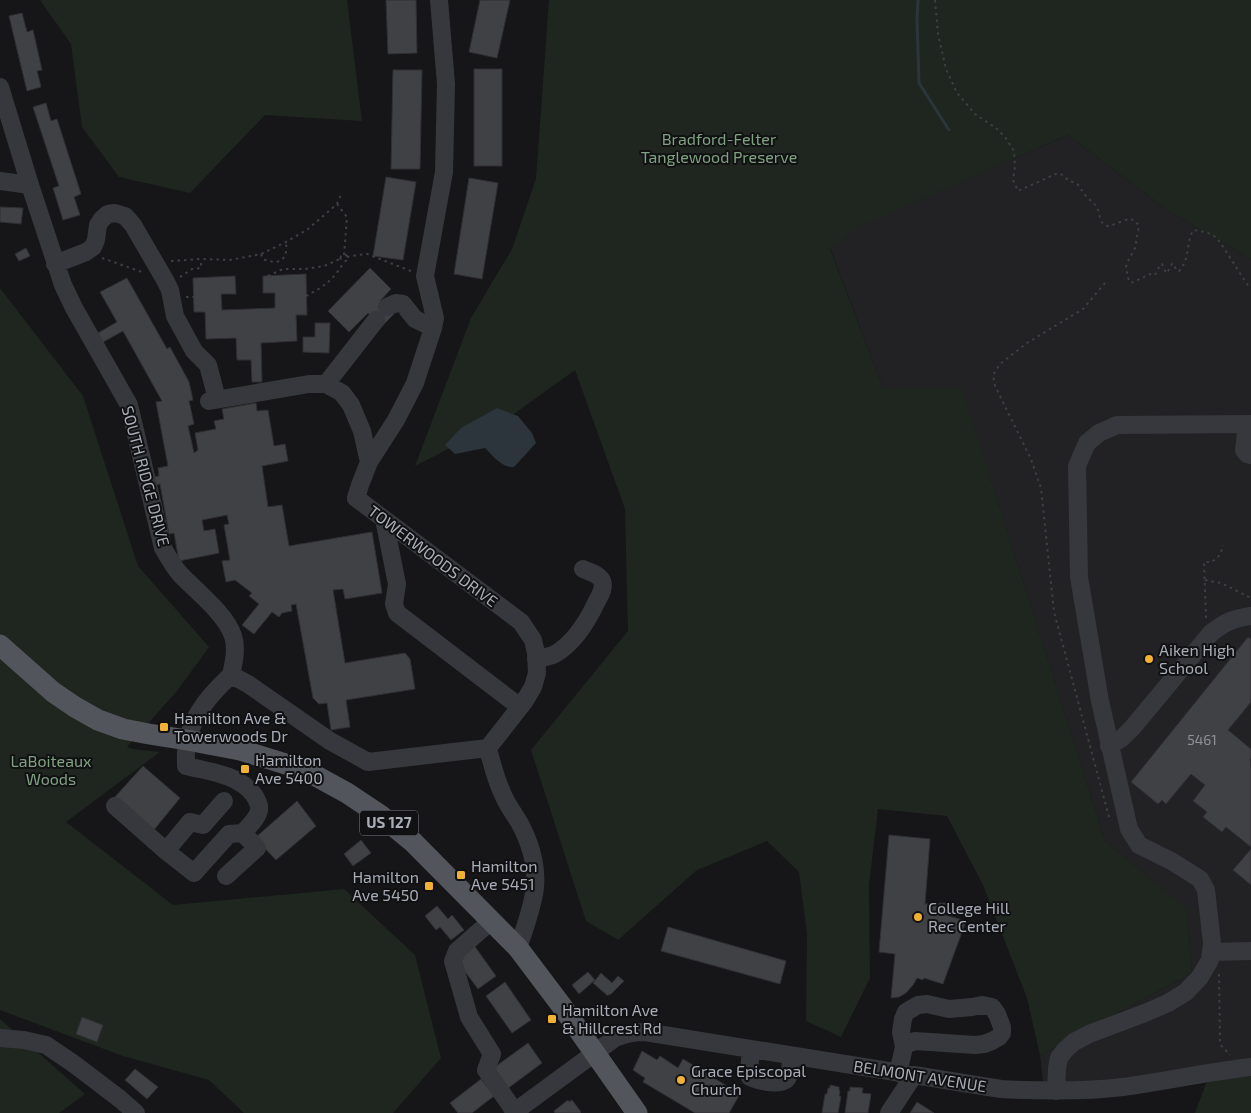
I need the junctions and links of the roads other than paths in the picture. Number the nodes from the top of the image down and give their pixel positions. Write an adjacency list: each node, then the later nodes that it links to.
1 (439, 0): 6 (street, TOWERWOODS DRIVE)
2 (0, 87): 4 (street, SOUTH RIDGE DRIVE)
3 (0, 181): 4 (street)
4 (30, 184): 5 (street, SOUTH RIDGE DRIVE)
5 (55, 264): 7 (street); 16 (street, SOUTH RIDGE DRIVE)
6 (433, 328): 7 (street); 10 (street, TOWERWOODS DRIVE)
7 (326, 384): 10 (street)
8 (1249, 424): 9 (street); 19 (street)
9 (1251, 455)
10 (369, 462): 11 (street, TOWERWOODS DRIVE)
11 (384, 519): 15 (street, TOWERWOODS DRIVE); 17 (street)
12 (583, 569): 15 (street)
13 (1251, 616): 19 (street)
14 (0, 645): 18 (main road, US 127)
15 (536, 659): 17 (street, TOWERWOODS DRIVE)
16 (231, 675): 18 (street); 20 (street)
17 (520, 708): 20 (street, TOWERWOODS DRIVE)
18 (187, 740): 23 (street); 26 (main road, US 127)
19 (1109, 746): 29 (street)
20 (488, 748): 27 (street)
21 (224, 801): 24 (street)
22 (115, 806): 24 (street)
23 (243, 833): 24 (street); 25 (street)
24 (166, 851)
25 (226, 876)
26 (491, 921): 27 (main road, US 127); 38 (street)
27 (518, 948): 33 (main road, US 127)
28 (1251, 951): 29 (street)
29 (1211, 952): 37 (street)
30 (0, 1038): 39 (street)
31 (904, 1047): 31 (street); 36 (street)
32 (751, 1049): 33 (street, BELMONT AVENUE); 34 (street, BELMONT AVENUE); 34 (street)
33 (595, 1053): 38 (street, BELMONT AVENUE); 40 (main road, US 127)
34 (791, 1056): 36 (street, BELMONT AVENUE)
35 (1251, 1067): 37 (street, BELMONT AVENUE)
36 (906, 1074): 37 (street, BELMONT AVENUE); 41 (street)
37 (1056, 1091)
38 (514, 1112)
39 (136, 1113)
40 (637, 1113)
41 (889, 1113)

